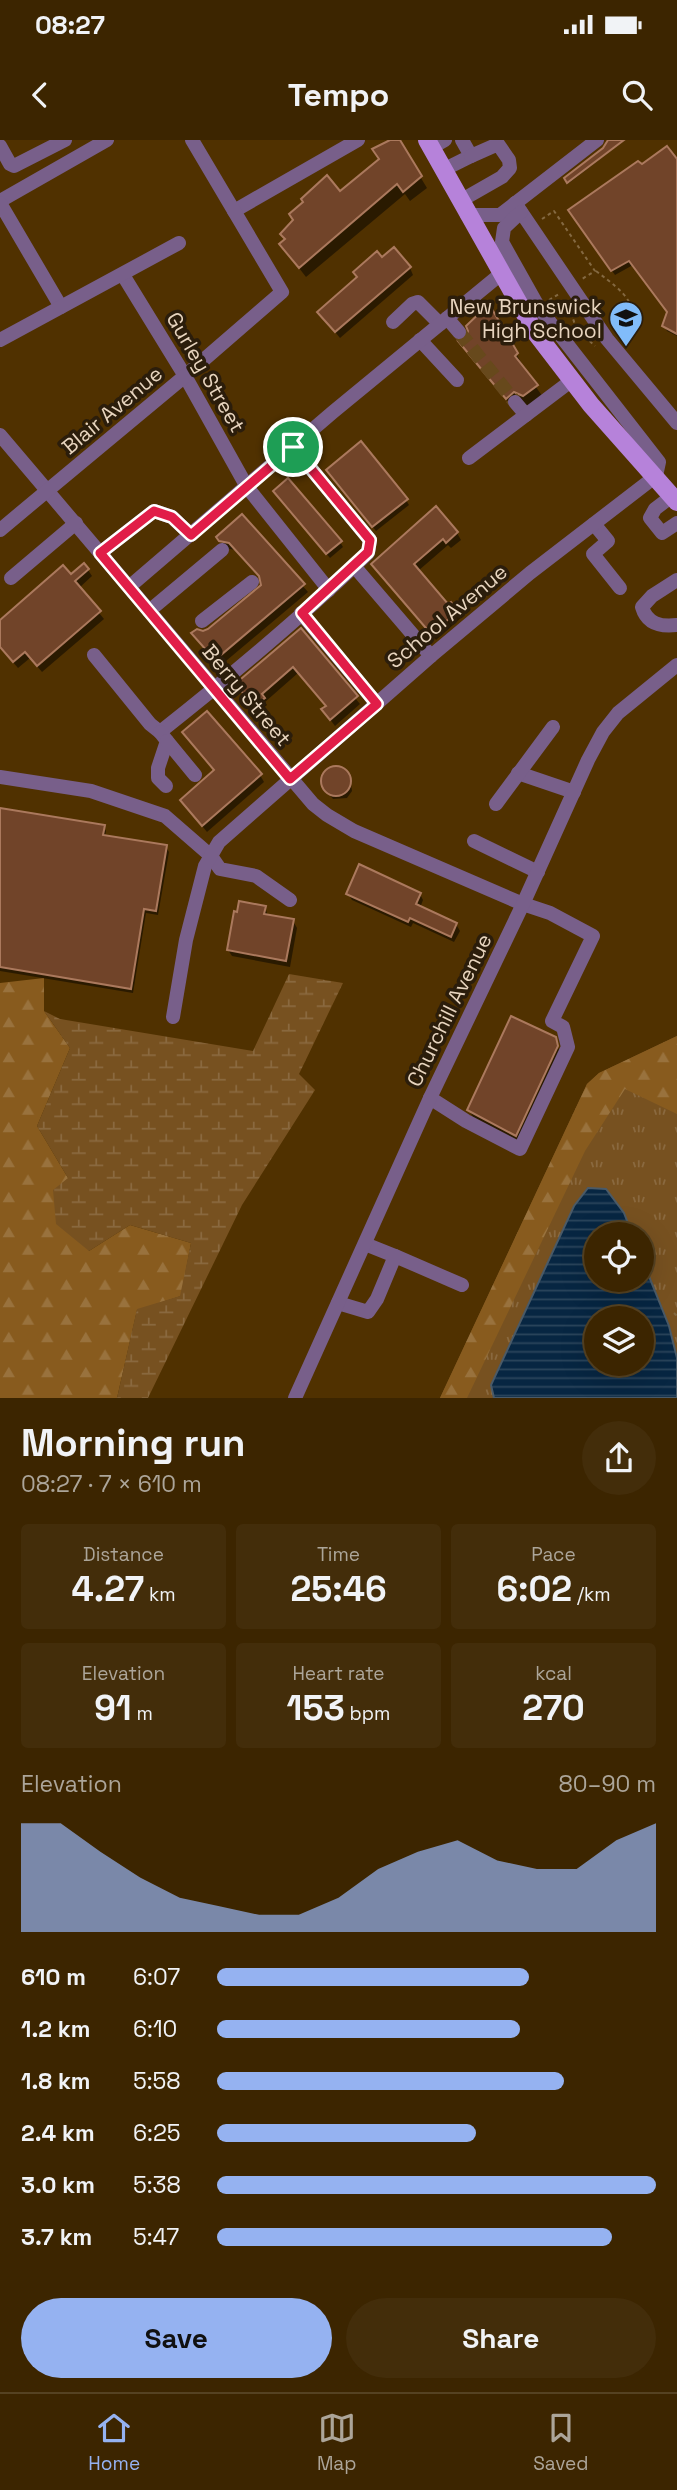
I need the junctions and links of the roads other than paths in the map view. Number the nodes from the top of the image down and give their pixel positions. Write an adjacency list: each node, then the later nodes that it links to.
1 (65, 140): 8 (street)
2 (192, 140): 14 (street)
3 (358, 140): 14 (street)
4 (462, 140): 9 (street)
5 (597, 140): 12 (street)
6 (102, 141): 11 (street)
7 (434, 143): 10 (main road)
8 (0, 146)
9 (471, 156): 10 (street); 13 (street)
10 (443, 170): 13 (main road)
11 (0, 202): 18 (street)
12 (518, 207): 13 (street); 29 (street); 33 (street)
13 (464, 208): 16 (main road)
14 (234, 211): 24 (street, Blair Avenue)
15 (179, 243): 17 (street)
16 (502, 273): 19 (street); 26 (main road)
17 (123, 275): 18 (street); 24 (street, Gurley Street)
18 (61, 307): 22 (street)
19 (443, 321): 20 (street); 21 (street); 23 (street)
20 (393, 322)
21 (459, 332)
22 (0, 340)
23 (420, 340): 25 (street); 31 (street)
24 (185, 376): 34 (street, Gurley Street); 35 (street, Blair Avenue)
25 (457, 380)
26 (573, 383): 28 (street); 33 (main road)
27 (515, 402): 28 (street)
28 (526, 415): 32 (street)
29 (677, 423)
30 (0, 435): 35 (street, Berry Street)
31 (293, 447): 34 (street); 44 (street)
32 (469, 458)
33 (656, 477): 36 (main road); 39 (street, School Avenue)
34 (247, 487): 41 (street); 50 (street, Gurley Street)
35 (48, 491): 37 (street, Berry Street); 40 (street, Blair Avenue)
36 (675, 499): 38 (street)
37 (76, 523): 43 (street, Berry Street); 45 (street)
38 (677, 523)
39 (594, 524): 49 (street); 56 (street, School Avenue)
40 (0, 530)
41 (191, 535): 43 (street); 48 (street)
42 (222, 550): 51 (street)
43 (100, 553): 48 (street, Berry Street)
44 (354, 566): 50 (street); 56 (street)
45 (11, 578)
46 (677, 580): 54 (street)
47 (252, 582): 53 (street)
48 (129, 587): 51 (street, Berry Street)
49 (620, 588)
50 (329, 590): 52 (street)
51 (149, 611): 58 (street, Berry Street)
52 (302, 613): 58 (street); 59 (street)
53 (202, 621)
54 (677, 625)
55 (94, 655): 61 (street)
56 (431, 656): 59 (street, School Avenue)
57 (677, 665): 67 (street, Churchill Avenue)
58 (214, 689): 61 (street); 65 (street, Berry Street)
59 (377, 704): 65 (street, School Avenue)
60 (553, 727): 62 (street)
61 (163, 736): 63 (street); 66 (street)
62 (518, 772): 67 (street); 68 (street)
63 (195, 775)
64 (0, 777): 70 (street)
65 (290, 779): 70 (street, School Avenue); 73 (street, Berry Street)
66 (166, 786)
67 (574, 792): 71 (street, Churchill Avenue)
68 (496, 804)
69 (474, 841): 71 (street)
70 (211, 856): 72 (street); 74 (street, School Avenue)
71 (538, 872): 73 (street, Churchill Avenue)
72 (290, 900)
73 (523, 904): 75 (street, Churchill Avenue); 75 (street, Berry Street)
74 (173, 1017)
75 (430, 1098): 76 (street, Churchill Avenue)
76 (365, 1244): 77 (street); 79 (street, Churchill Avenue)
77 (395, 1256): 78 (street); 79 (street)
78 (461, 1285)
79 (338, 1303): 80 (street, Churchill Avenue)
80 (295, 1398)

